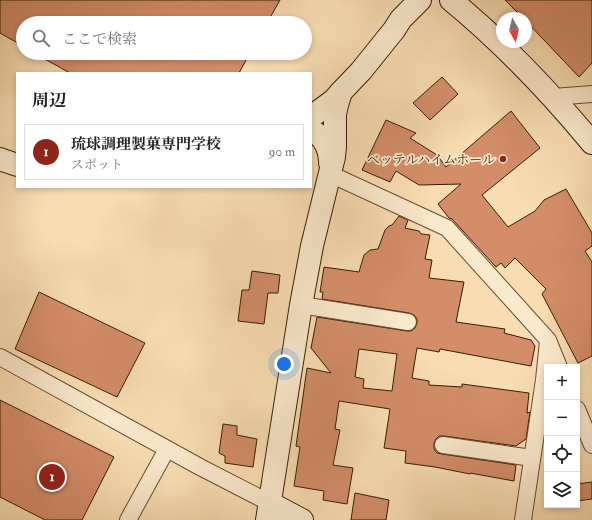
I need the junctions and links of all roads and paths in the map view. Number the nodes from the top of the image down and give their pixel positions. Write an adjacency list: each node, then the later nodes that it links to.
1 (420, 0): 3 (street)
2 (451, 0): 5 (street)
3 (342, 92): 6 (street); 11 (street)
4 (592, 94): 5 (street)
5 (552, 97): 8 (street)
6 (312, 116)
7 (312, 132): 11 (street)
8 (592, 144)
9 (0, 159): 10 (street)
10 (16, 165)
11 (330, 174): 12 (street); 14 (street)
12 (301, 305): 13 (street); 22 (street)
13 (408, 322)
14 (548, 340): 16 (street); 21 (street)
15 (0, 357): 20 (street)
16 (558, 364)
17 (580, 416): 19 (street)
18 (443, 445): 21 (street)
19 (592, 445)
20 (167, 449): 22 (street); 23 (street)
21 (532, 458): 25 (street)
22 (269, 511): 24 (street)
23 (128, 520)
24 (302, 520)
25 (523, 520)

